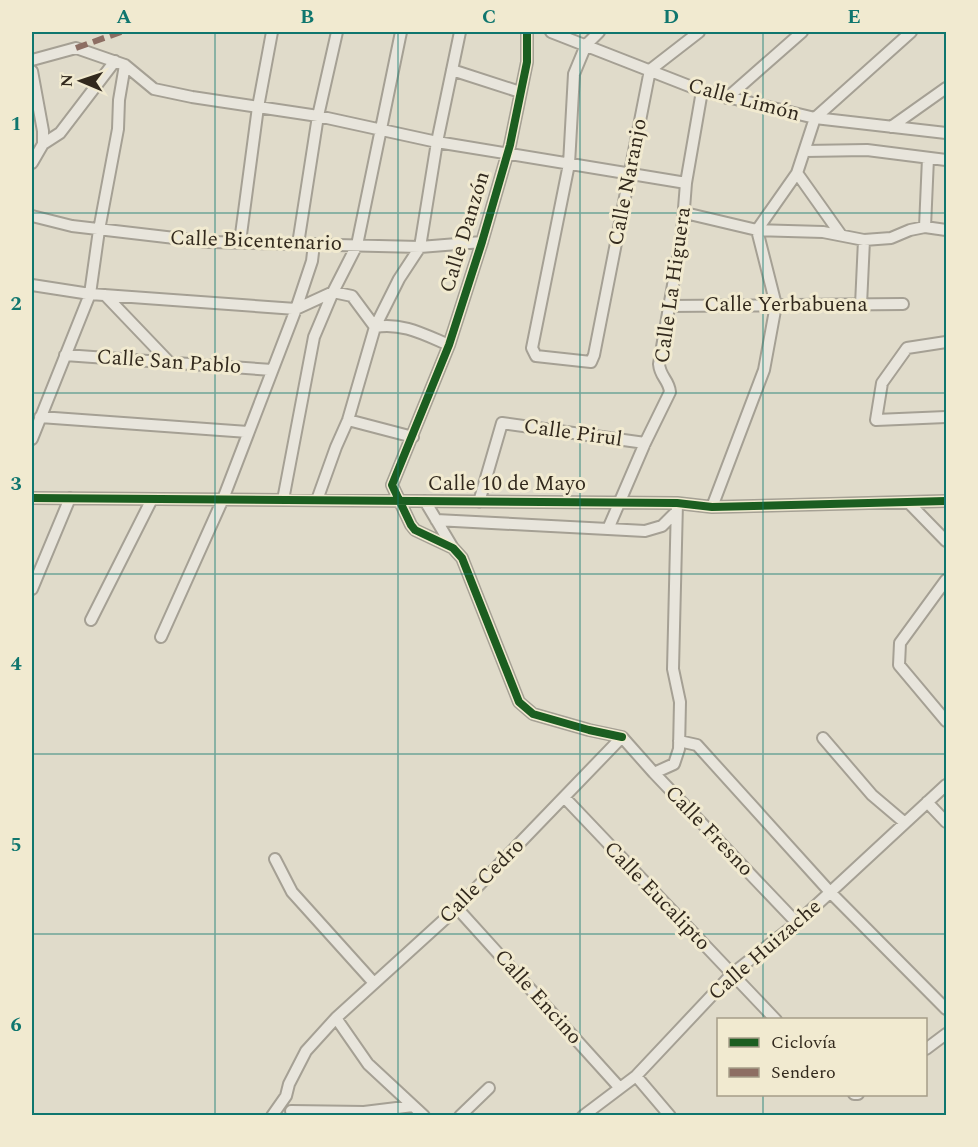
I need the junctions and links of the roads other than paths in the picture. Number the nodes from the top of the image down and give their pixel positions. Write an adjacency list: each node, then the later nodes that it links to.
1 (272, 32): 21 (street)
2 (337, 32): 22 (street)
3 (401, 32): 25 (street)
4 (460, 32): 14 (street)
5 (528, 32): 18 (street, Calle Danzón)
6 (551, 32): 11 (street, Calle Limón)
7 (599, 32): 11 (street)
8 (699, 32): 15 (street)
9 (802, 32): 20 (street)
10 (911, 32): 23 (street)
11 (586, 45): 15 (street, Calle Limón); 34 (street)
12 (32, 60): 13 (street)
13 (120, 63): 21 (street); 28 (street); 41 (street)
14 (452, 70): 18 (street); 27 (street)
15 (650, 70): 19 (street, Calle Limón); 35 (street, Calle Naranjo)
16 (32, 71): 28 (street)
17 (946, 88): 24 (street)
18 (520, 92): 30 (street, Calle Danzón)
19 (702, 92): 20 (street, Calle Limón); 37 (street, Calle La Higuera)
20 (728, 98): 23 (street, Calle Limón)
21 (258, 107): 22 (street); 46 (street)
22 (318, 116): 25 (street); 48 (street)
23 (815, 118): 24 (street, Calle Limón); 29 (street)
24 (891, 127): 26 (street, Calle Limón)
25 (381, 129): 27 (street); 50 (street)
26 (946, 133)
27 (437, 142): 30 (street); 51 (street)
28 (44, 144): 33 (street)
29 (805, 151): 31 (street, Calle Limón); 36 (street)
30 (508, 153): 34 (street); 47 (street, Calle Danzón)
31 (928, 158): 32 (street, Calle Limón); 40 (street)
32 (946, 160)
33 (32, 163)
34 (569, 164): 35 (street); 35 (street, Calle Naranjo)
35 (629, 173): 37 (street)
36 (797, 173): 42 (street); 44 (street)
37 (686, 183): 38 (street, Calle La Higuera)
38 (685, 213): 42 (street); 59 (street, Calle La Higuera)
39 (32, 216): 41 (street, Calle Bicentenario)
40 (925, 227): 43 (street); 45 (street)
41 (99, 230): 46 (street, Calle Bicentenario); 54 (street)
42 (757, 230): 44 (street); 57 (street)
43 (946, 230)
44 (841, 235): 45 (street)
45 (864, 240): 58 (street)
46 (240, 242): 48 (street, Calle Bicentenario)
47 (482, 242): 51 (street, Calle Bicentenario); 63 (street, Calle Danzón)
48 (298, 244): 49 (street, Calle Bicentenario)
49 (314, 244): 50 (street, Calle Bicentenario); 60 (street)
50 (357, 245): 51 (street, Calle Bicentenario); 53 (street)
51 (420, 246): 61 (street)
52 (32, 285): 54 (street)
53 (333, 292): 60 (street); 61 (street); 78 (street)
54 (90, 294): 55 (street); 64 (street)
55 (105, 295): 60 (street); 65 (street)
56 (903, 304): 58 (street, Calle Yerbabuena)
57 (776, 305): 58 (street, Calle Yerbabuena); 59 (street, Calle Yerbabuena); 87 (street)
58 (861, 305)
59 (669, 306): 73 (street, Calle La Higuera)
60 (296, 309): 66 (street)
61 (375, 327): 63 (street); 69 (street)
62 (946, 342): 68 (street)
63 (449, 345): 71 (street, Calle Danzón)
64 (65, 355): 65 (street, Calle San Pablo); 67 (street)
65 (170, 363): 66 (street, Calle San Pablo)
66 (273, 370): 70 (street)
67 (40, 417): 70 (street); 72 (street)
68 (946, 417)
69 (348, 420): 71 (street); 79 (street)
70 (248, 432): 77 (street)
71 (413, 437): 80 (street, Calle Danzón)
72 (32, 439)
73 (645, 443): 83 (street, Calle Pirul); 86 (street, Calle La Higuera)
74 (32, 498): 75 (street, Calle 10 de Mayo)
75 (70, 498): 76 (street, Calle 10 de Mayo); 95 (street)
76 (152, 499): 77 (street, Calle 10 de Mayo); 96 (street)
77 (223, 499): 78 (street, Calle 10 de Mayo); 97 (street)
78 (283, 500): 79 (street, Calle 10 de Mayo)
79 (317, 500): 80 (street, Calle 10 de Mayo)
80 (399, 501): 81 (street, Calle 10 de Mayo); 93 (street)
81 (425, 501): 83 (street, Calle 10 de Mayo); 89 (street)
82 (946, 501): 85 (street, Calle 10 de Mayo)
83 (479, 502): 84 (street, Calle 10 de Mayo)
84 (506, 502): 86 (street, Calle 10 de Mayo); 90 (street)
85 (908, 502): 87 (street, Calle 10 de Mayo); 92 (street)
86 (620, 503): 88 (street, Calle 10 de Mayo); 91 (street, Calle La Higuera)
87 (712, 507): 88 (street, Calle 10 de Mayo)
88 (677, 508): 91 (street); 101 (street)
89 (436, 519): 90 (street); 93 (street)
90 (519, 524): 91 (street)
91 (609, 530)
92 (946, 542)
93 (453, 548): 99 (street)
94 (946, 580): 98 (street)
95 (32, 590)
96 (91, 620)
97 (161, 637)
98 (946, 721)
99 (622, 737): 102 (street, Calle Fresno); 104 (street, Calle Cedro)
100 (823, 738): 107 (street)
101 (679, 741): 102 (street); 109 (street)
102 (654, 773): 111 (street, Calle Fresno)
103 (946, 785): 105 (street, Calle Huizache)
104 (564, 797): 110 (street, Calle Cedro); 112 (street, Calle Eucalipto)
105 (927, 802): 106 (street); 107 (street, Calle Huizache)
106 (946, 822)
107 (904, 823): 109 (street, Calle Huizache)
108 (275, 859): 113 (street)
109 (830, 892): 111 (street, Calle Huizache); 114 (street)
110 (457, 908): 113 (street, Calle Cedro); 120 (street, Calle Encino)
111 (797, 923): 112 (street, Calle Huizache)
112 (732, 974): 116 (street, Calle Eucalipto); 119 (street, Calle Huizache)
113 (374, 983): 115 (street, Calle Cedro)
114 (946, 1009)
115 (336, 1018): 122 (street, Calle Cedro); 123 (street)
116 (774, 1018)
117 (946, 1034): 118 (street)
118 (927, 1048)
119 (636, 1076): 120 (street, Calle Huizache); 129 (street)
120 (619, 1087): 128 (street, Calle Huizache)
121 (489, 1088): 127 (street)
122 (282, 1101): 124 (street); 125 (street, Calle Cedro)
123 (413, 1106): 124 (street); 126 (street)
124 (293, 1113)
125 (272, 1116)
126 (424, 1116)
127 (460, 1116)
128 (583, 1116)
129 (669, 1116)

